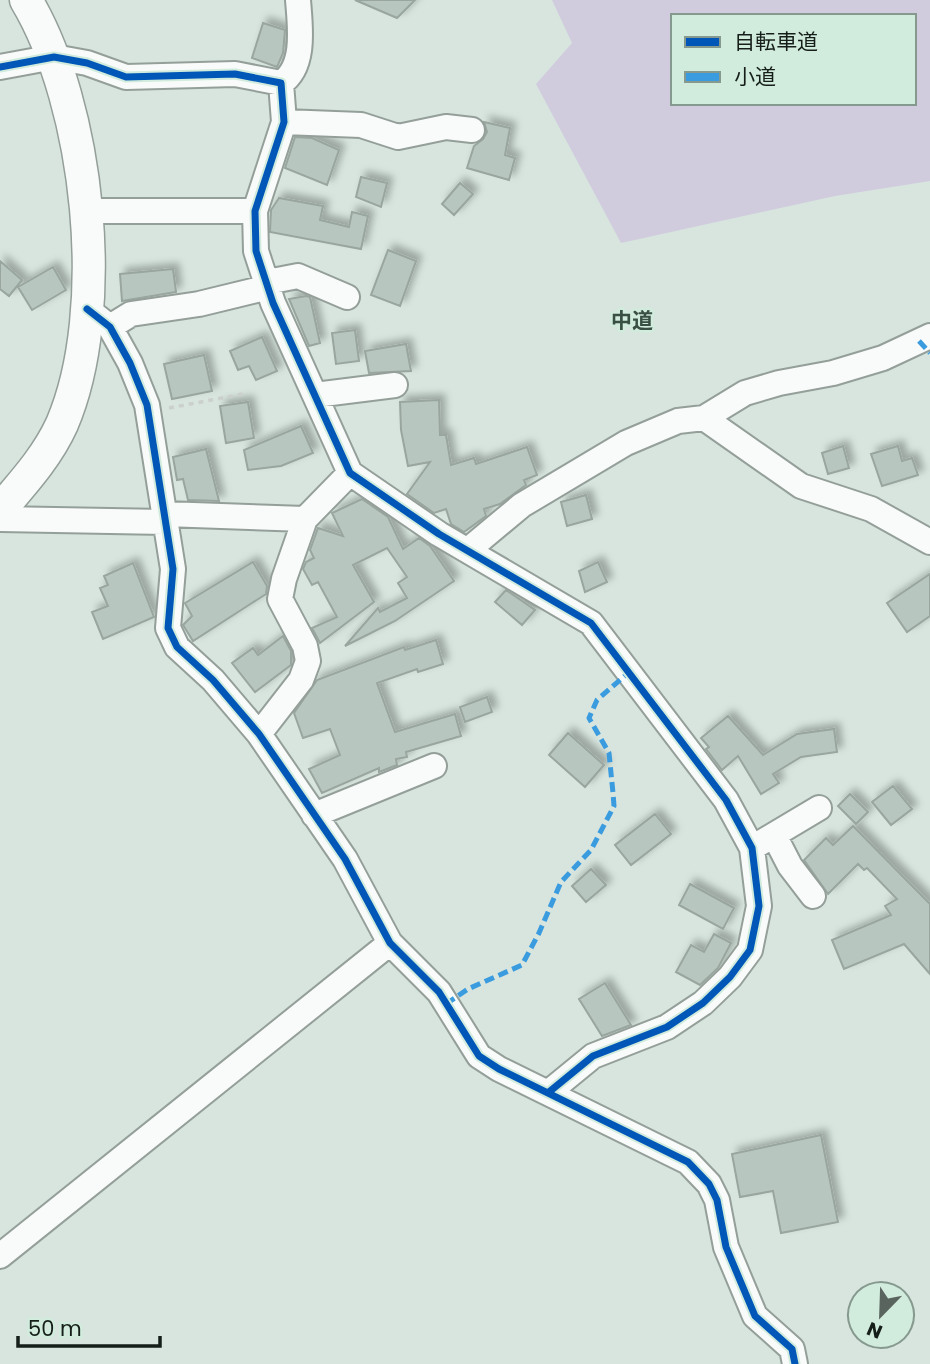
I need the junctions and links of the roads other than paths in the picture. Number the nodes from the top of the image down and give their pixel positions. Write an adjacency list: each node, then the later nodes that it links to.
1 (26, 0): 3 (main road)
2 (298, 0): 5 (street)
3 (54, 57): 4 (street); 5 (street); 8 (main road)
4 (0, 67)
5 (281, 83): 6 (street)
6 (284, 122): 7 (street); 9 (street)
7 (471, 130)
8 (87, 211): 9 (street); 12 (main road)
9 (255, 211): 10 (street)
10 (268, 285): 11 (street); 12 (street); 15 (street)
11 (347, 297)
12 (98, 318): 18 (main road); 19 (street)
13 (930, 336): 16 (street)
14 (395, 385): 15 (street)
15 (315, 395): 17 (street)
16 (704, 418): 22 (street); 23 (street)
17 (350, 473): 21 (street); 23 (street)
18 (0, 510)
19 (165, 518): 20 (street); 21 (street); 24 (street)
20 (0, 519)
21 (305, 519): 24 (street)
22 (930, 542)
23 (468, 550): 29 (street)
24 (259, 734): 27 (street)
25 (434, 766): 27 (street)
26 (819, 808): 28 (street)
27 (314, 815): 31 (street)
28 (774, 835): 29 (street); 30 (street)
29 (752, 848): 32 (street)
30 (813, 896)
31 (390, 943): 32 (street); 33 (street)
32 (549, 1092): 34 (street)
33 (0, 1256)
34 (795, 1364)

